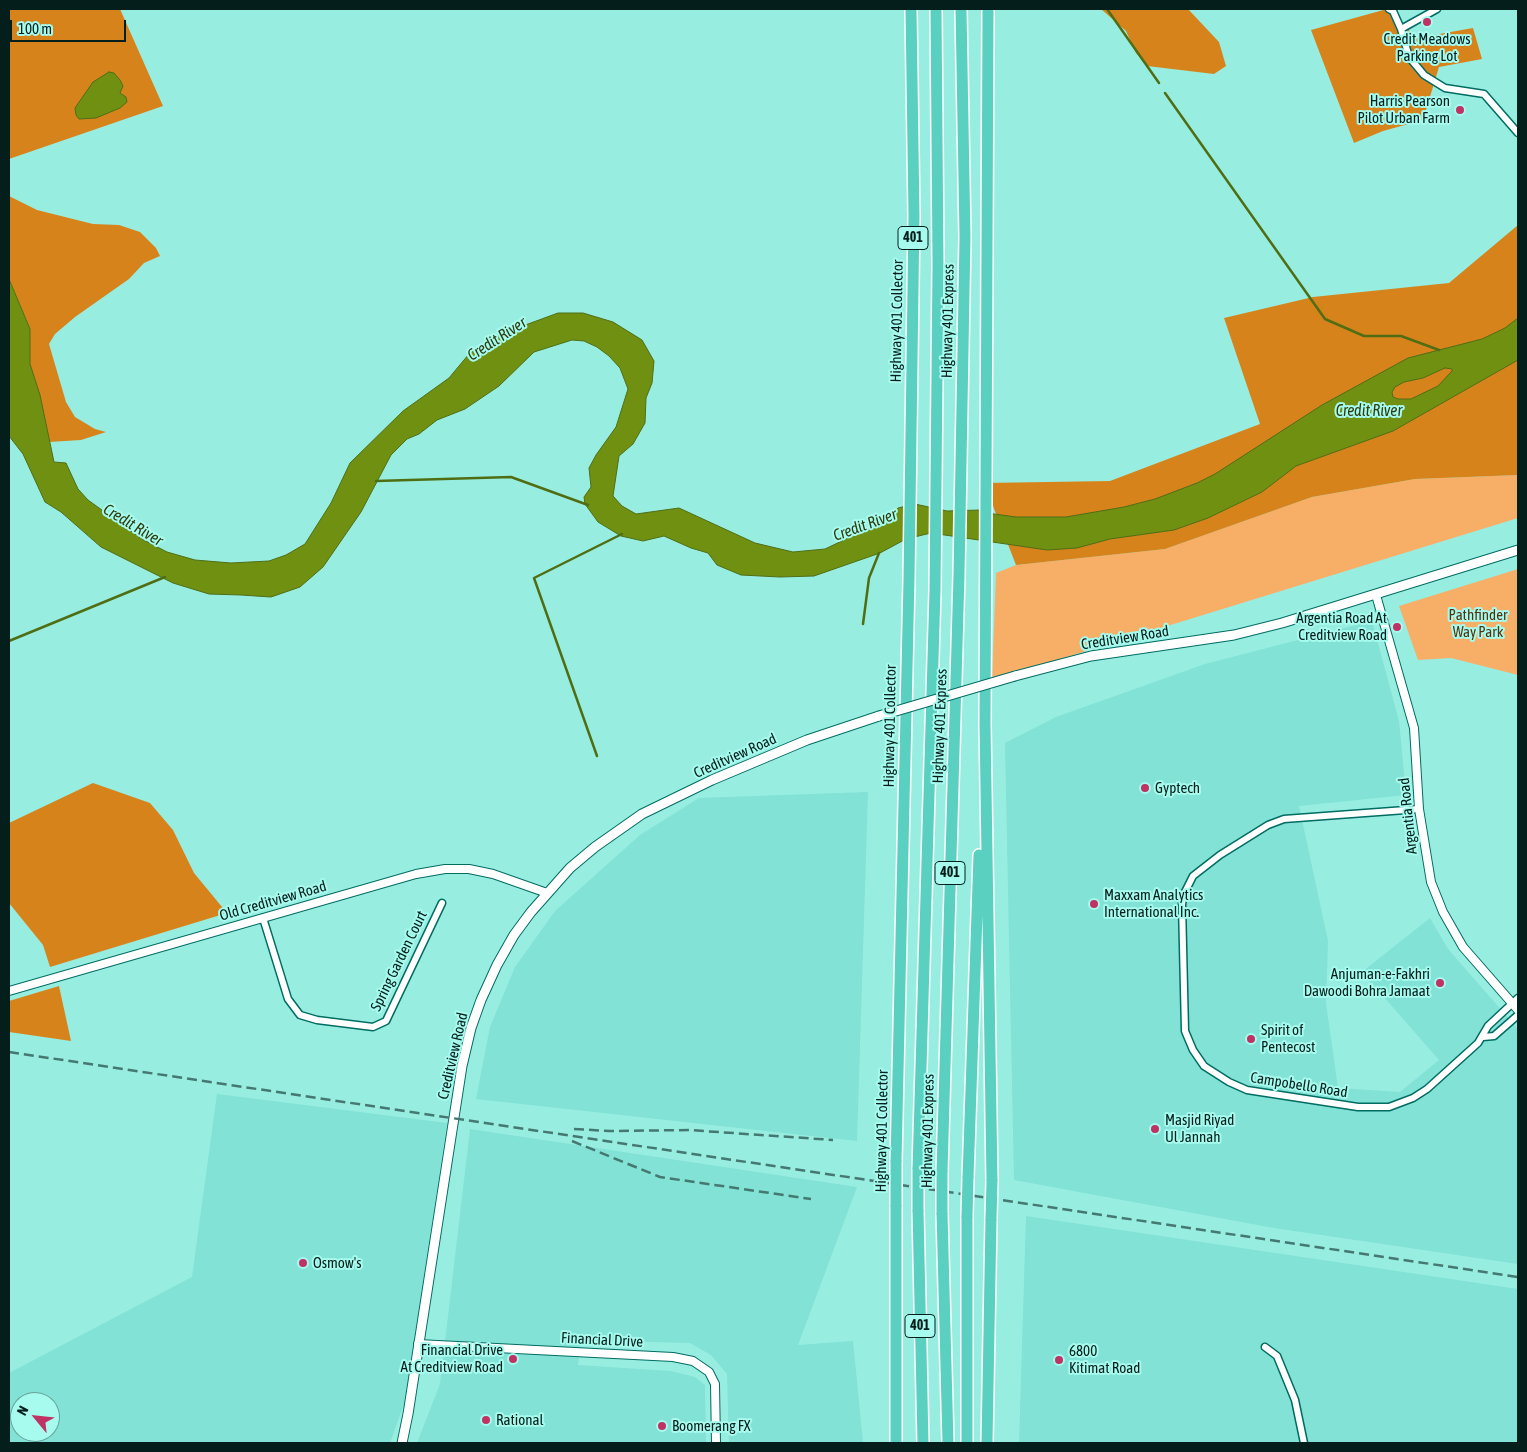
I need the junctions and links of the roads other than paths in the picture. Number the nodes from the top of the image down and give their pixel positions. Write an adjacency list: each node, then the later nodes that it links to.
1 (911, 9): 25 (highway, Highway 401 Collector / 401, bridge)
2 (936, 9): 26 (highway, Highway 401 Express / 401, bridge)
3 (961, 9): 27 (highway, Highway 401 Express / 401, bridge)
4 (987, 9): 11 (highway, 401)
5 (1388, 9): 7 (street)
6 (1437, 9): 7 (street)
7 (1401, 29): 8 (street)
8 (1518, 133)
9 (1518, 550): 10 (main road, Creditview Road)
10 (1376, 595): 12 (street, Argentia Road); 13 (main road, Creditview Road, bridge)
11 (984, 723): 28 (highway, bridge); 29 (highway, 401, bridge)
12 (1419, 809): 17 (street, Argentia Road); 20 (street, Campobello Road)
13 (547, 893): 15 (street, Old Creditview Road); 21 (main road, Creditview Road)
14 (442, 903): 15 (street, Spring Garden Court)
15 (263, 918): 16 (street, Old Creditview Road)
16 (9, 992)
17 (1515, 1000): 18 (street, Argentia Road); 20 (street, Campobello Road)
18 (1518, 1010)
19 (1518, 1015): 20 (street, Campobello Road)
20 (1483, 1038)
21 (418, 1344): 23 (main road, Creditview Road); 24 (street, Financial Drive)
22 (1265, 1347): 30 (street)
23 (402, 1443)
24 (716, 1443)
25 (896, 1443)
26 (923, 1443)
27 (948, 1443)
28 (967, 1443)
29 (987, 1443)
30 (1304, 1443)

